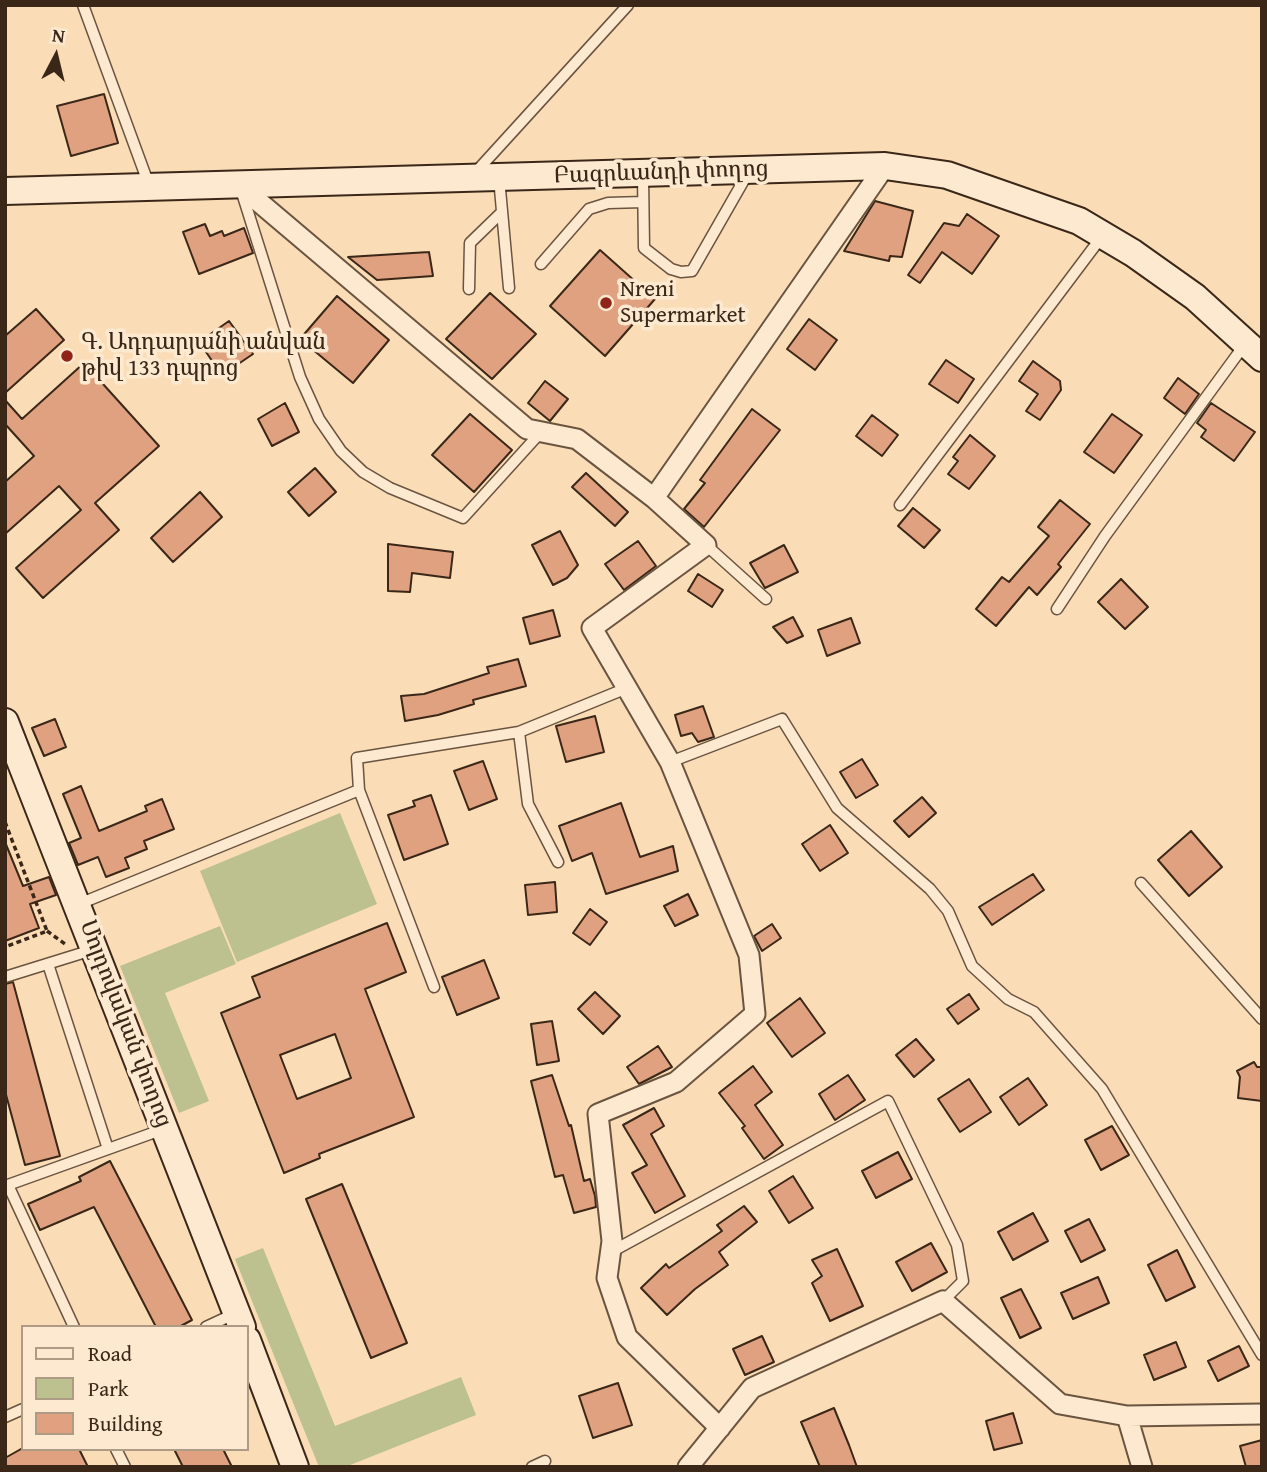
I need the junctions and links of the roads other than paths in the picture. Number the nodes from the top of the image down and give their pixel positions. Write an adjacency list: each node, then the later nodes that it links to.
1 (83, 5): 9 (lane)
2 (628, 5): 7 (lane)
3 (885, 166): 4 (street, Բագրևանդի փողոց); 13 (street, Բագրևանդի փողոց); 19 (street)
4 (750, 170): 5 (street, Բագրևանդի փողոց); 11 (lane)
5 (643, 173): 6 (street, Բագրևանդի փողոց); 11 (lane)
6 (499, 177): 7 (street, Բագրևանդի փողոց); 12 (lane)
7 (470, 178): 8 (street, Բագրևանդի փողոց)
8 (240, 186): 9 (street, Բագրևանդի փողոց); 18 (street); 18 (lane)
9 (150, 188): 10 (street, Բագրևանդի փողոց)
10 (5, 191)
11 (643, 202): 14 (lane)
12 (502, 212): 15 (lane); 16 (lane)
13 (1103, 235): 17 (street, Բագրևանդի փողոց); 20 (lane)
14 (541, 264)
15 (509, 288)
16 (469, 289)
17 (1253, 351): 23 (lane)
18 (541, 432): 19 (street)
19 (654, 498): 21 (street)
20 (900, 505)
21 (705, 545): 22 (lane); 24 (street)
22 (766, 599)
23 (1057, 609)
24 (627, 688): 26 (lane); 27 (street)
25 (5, 722): 31 (street, Մոլդովական փողոց)
26 (519, 732): 28 (lane); 29 (lane)
27 (670, 762): 40 (street); 46 (lane)
28 (359, 790): 31 (lane); 35 (lane)
29 (558, 862)
30 (1141, 883): 36 (lane)
31 (79, 904): 32 (street, Մոլդովական փողոց)
32 (96, 949): 33 (lane); 37 (street, Մոլդովական փողոց)
33 (48, 964): 34 (lane); 38 (lane)
34 (5, 977)
35 (434, 987)
36 (1262, 1019)
37 (165, 1128): 38 (lane); 42 (street, Մոլդովական փողոց)
38 (108, 1149): 39 (lane)
39 (6, 1186): 43 (lane)
40 (610, 1252): 41 (lane); 51 (street)
41 (943, 1301): 49 (street); 51 (street)
42 (239, 1320): 44 (lane)
43 (73, 1325)
44 (215, 1325)
45 (248, 1343): 55 (street)
46 (1262, 1355)
47 (21, 1410): 50 (lane)
48 (1262, 1414): 49 (street)
49 (1127, 1416): 58 (street)
50 (5, 1417)
51 (720, 1428): 57 (street)
52 (117, 1451): 54 (lane)
53 (545, 1461): 56 (lane)
54 (125, 1467)
55 (295, 1467)
56 (532, 1467)
57 (688, 1467)
58 (1142, 1467)

